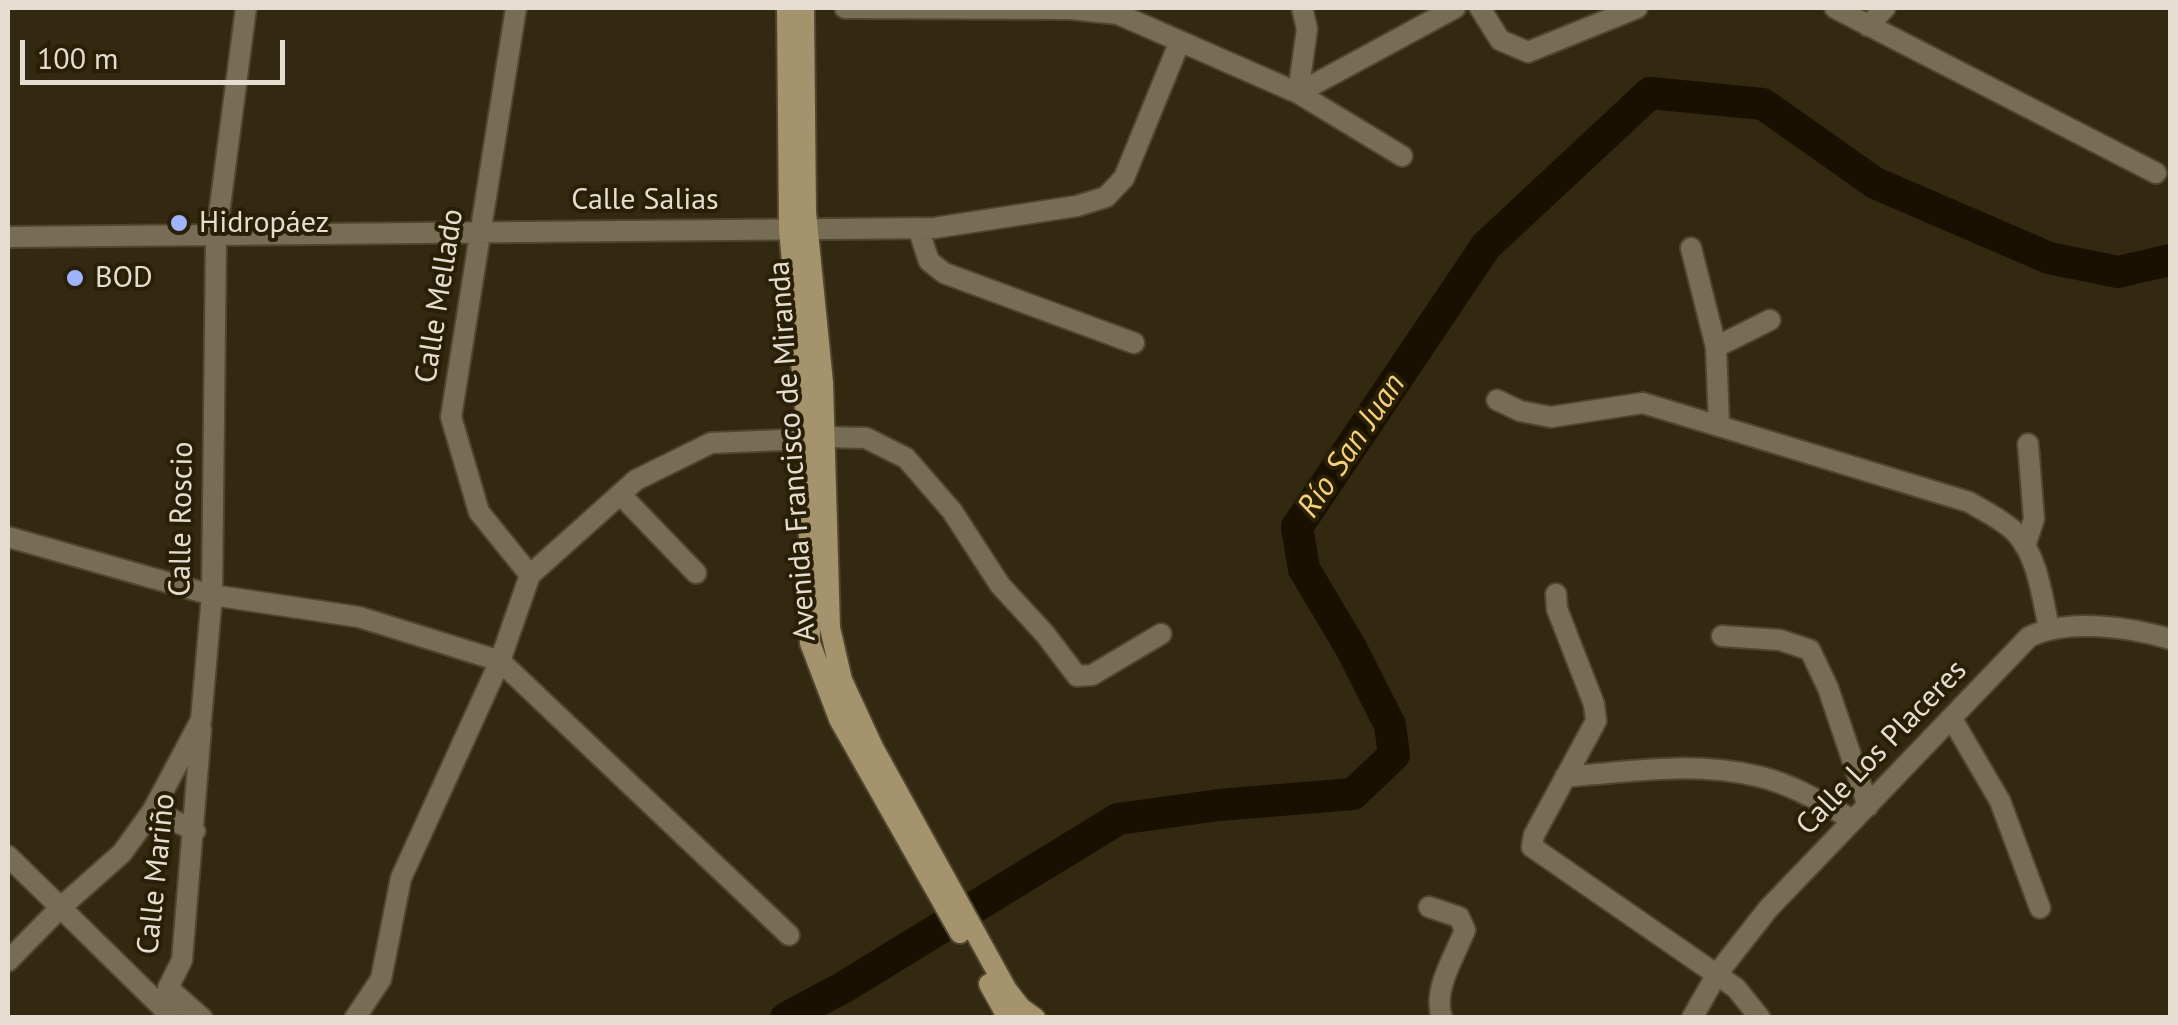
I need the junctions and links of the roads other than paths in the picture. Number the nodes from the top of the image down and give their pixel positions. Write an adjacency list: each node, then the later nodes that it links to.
1 (246, 8): 22 (street, Calle Roscio)
2 (516, 8): 20 (street, Calle Mellado)
3 (787, 8): 19 (main road, Avenida Francisco de Miranda)
4 (804, 8): 19 (main road, Avenida Francisco de Miranda)
5 (845, 8): 6 (street)
6 (1070, 8): 14 (street)
7 (1302, 8): 15 (street)
8 (1455, 8): 15 (street)
9 (1480, 8): 10 (street)
10 (1636, 8)
11 (1835, 8): 13 (street)
12 (1886, 8): 13 (street)
13 (1868, 26): 17 (street)
14 (1180, 41): 15 (street); 18 (street, Calle Salias)
15 (1298, 93): 16 (street)
16 (1402, 156)
17 (2156, 173)
18 (918, 228): 19 (street, Calle Salias); 25 (street)
19 (798, 229): 20 (street, Calle Salias); 29 (main road, Avenida Francisco de Miranda)
20 (482, 231): 22 (street, Calle Salias); 35 (street, Calle Mellado)
21 (8, 237): 22 (street, Calle Salias)
22 (216, 237): 37 (street, Calle Roscio)
23 (1691, 248): 26 (street)
24 (1770, 320): 26 (street)
25 (1134, 344)
26 (1716, 348): 28 (street)
27 (1497, 400): 28 (street)
28 (1719, 425): 33 (street)
29 (816, 438): 31 (street); 39 (street); 58 (main road, Avenida Francisco de Miranda)
30 (2028, 444): 33 (street)
31 (620, 494): 34 (street); 35 (street)
32 (8, 537): 37 (street)
33 (2026, 546): 38 (street)
34 (696, 573)
35 (530, 574): 42 (street)
36 (1556, 594): 45 (street)
37 (212, 595): 42 (street); 44 (street, Calle Roscio)
38 (2049, 628): 41 (street); 43 (street, Calle Los Placeres)
39 (1162, 634)
40 (1722, 636): 47 (street)
41 (2170, 639)
42 (500, 662): 53 (street); 61 (street)
43 (1952, 719): 47 (street, Calle Los Placeres); 52 (street)
44 (201, 720): 46 (street, Calle Roscio); 48 (street, Calle Mariño)
45 (1566, 777): 47 (street); 55 (street)
46 (153, 810): 48 (street); 51 (street, Calle Roscio)
47 (1860, 813): 55 (street, Calle Los Placeres)
48 (194, 831): 57 (street, Calle Mariño)
49 (8, 856): 51 (street, Calle Mariño)
50 (1429, 907): 63 (street)
51 (60, 908): 54 (street, Calle Roscio); 56 (street, Calle Mariño)
52 (2040, 908)
53 (790, 935)
54 (8, 961)
55 (1717, 974): 64 (street, Calle Los Placeres); 65 (street)
56 (141, 986): 57 (street); 59 (street, Calle Mariño)
57 (168, 988): 60 (street, Calle Mariño)
58 (1004, 1002): 62 (main road, Avenida Francisco de Miranda)
59 (174, 1018)
60 (202, 1018)
61 (355, 1018)
62 (1035, 1018)
63 (1442, 1018)
64 (1692, 1018)
65 (1760, 1018)

